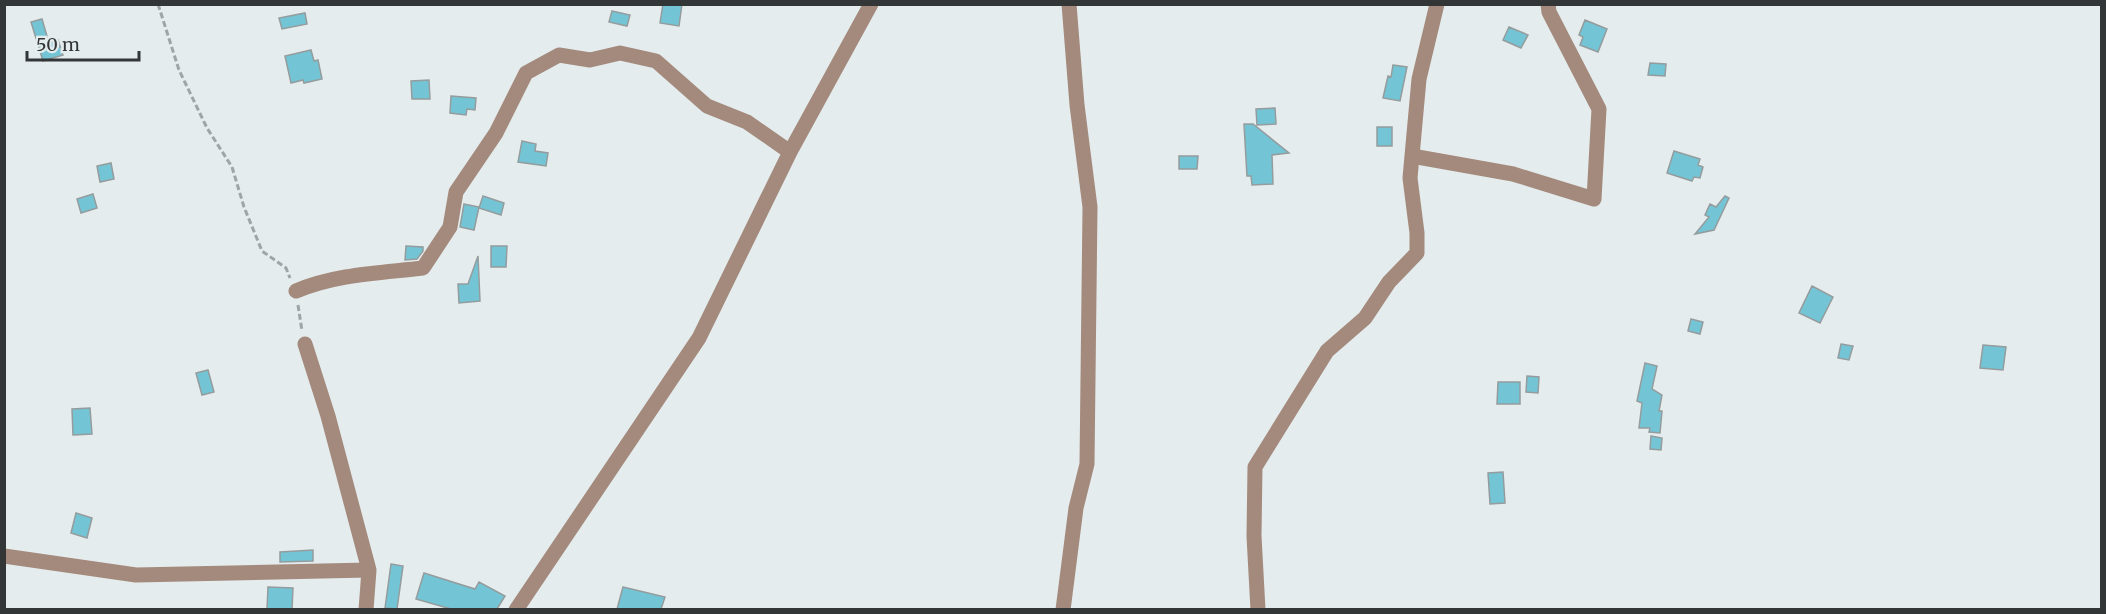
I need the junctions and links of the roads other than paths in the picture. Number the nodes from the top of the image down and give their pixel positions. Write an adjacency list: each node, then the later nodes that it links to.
1 (871, 4): 5 (street)
2 (1069, 4): 13 (street)
3 (1437, 4): 6 (street)
4 (1548, 4): 6 (street)
5 (790, 152): 7 (street); 12 (street)
6 (1412, 156): 14 (street)
7 (296, 291)
8 (305, 344): 10 (street)
9 (4, 556): 10 (street)
10 (369, 570): 11 (street)
11 (366, 609)
12 (516, 609)
13 (1063, 609)
14 (1258, 609)

